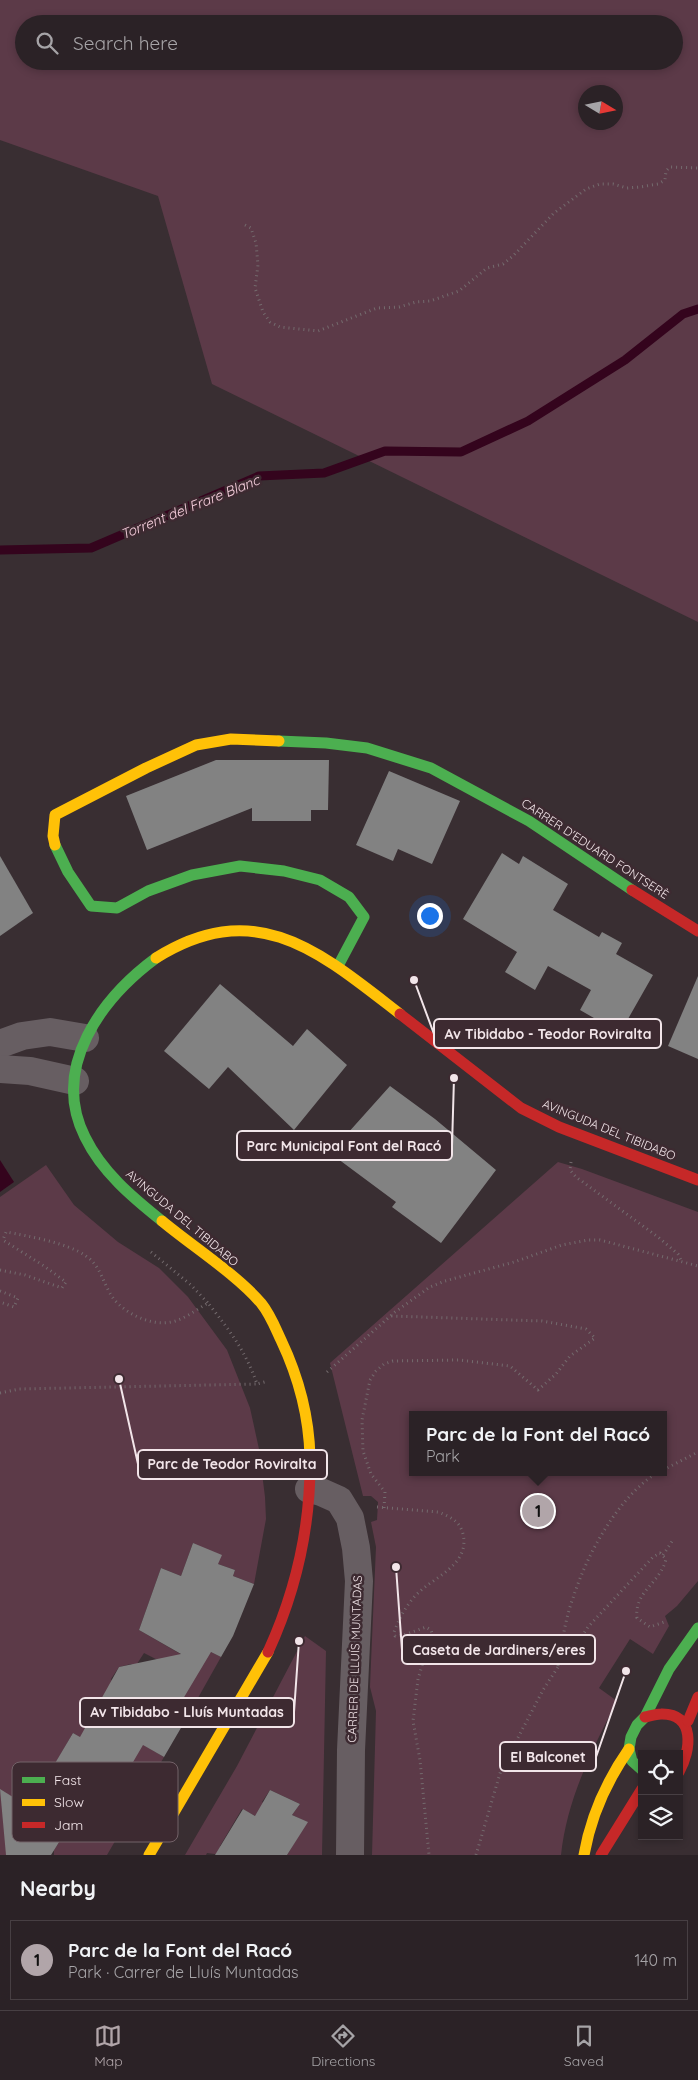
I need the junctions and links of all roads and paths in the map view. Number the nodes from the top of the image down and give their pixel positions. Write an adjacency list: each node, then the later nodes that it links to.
1 (698, 168): 2 (path)
2 (245, 225)
3 (698, 930): 4 (street, CARRER D'EDUARD FONTSERÈ)
4 (338, 966): 5 (street, AVINGUDA DEL TIBIDABO); 10 (street, AVINGUDA DEL TIBIDABO)
5 (85, 1038): 6 (street); 8 (street, AVINGUDA DEL TIBIDABO)
6 (0, 1044)
7 (0, 1069): 8 (street)
8 (75, 1081): 24 (street, AVINGUDA DEL TIBIDABO)
9 (570, 1170): 11 (path)
10 (698, 1180)
11 (682, 1260): 12 (path); 16 (path)
12 (698, 1266)
13 (0, 1270): 19 (path)
14 (0, 1291): 15 (path)
15 (0, 1302)
16 (391, 1316): 17 (path); 25 (path)
17 (327, 1372)
18 (271, 1380): 19 (path)
19 (257, 1384): 20 (path)
20 (0, 1393)
21 (698, 1452): 22 (path)
22 (667, 1468)
23 (653, 1476): 31 (path)
24 (308, 1489): 39 (street, AVINGUDA DEL TIBIDABO); 42 (street, CARRER DE LLUÍS MUNTADAS)
25 (384, 1508): 26 (path); 43 (path)
26 (371, 1509)
27 (673, 1540): 28 (path)
28 (663, 1554): 29 (path); 31 (path)
29 (667, 1621)
30 (698, 1628): 33 (street)
31 (558, 1667): 44 (path)
32 (698, 1697): 34 (street)
33 (645, 1717): 34 (street); 35 (street)
34 (688, 1720): 37 (street)
35 (629, 1749): 36 (street); 45 (street)
36 (638, 1766)
37 (683, 1769)
38 (638, 1795): 46 (street)
39 (178, 1806)
40 (157, 1842): 41 (street, AVINGUDA DEL TIBIDABO)
41 (149, 1855)
42 (350, 1855)
43 (429, 1855)
44 (476, 1855)
45 (584, 1855)
46 (601, 1855)

